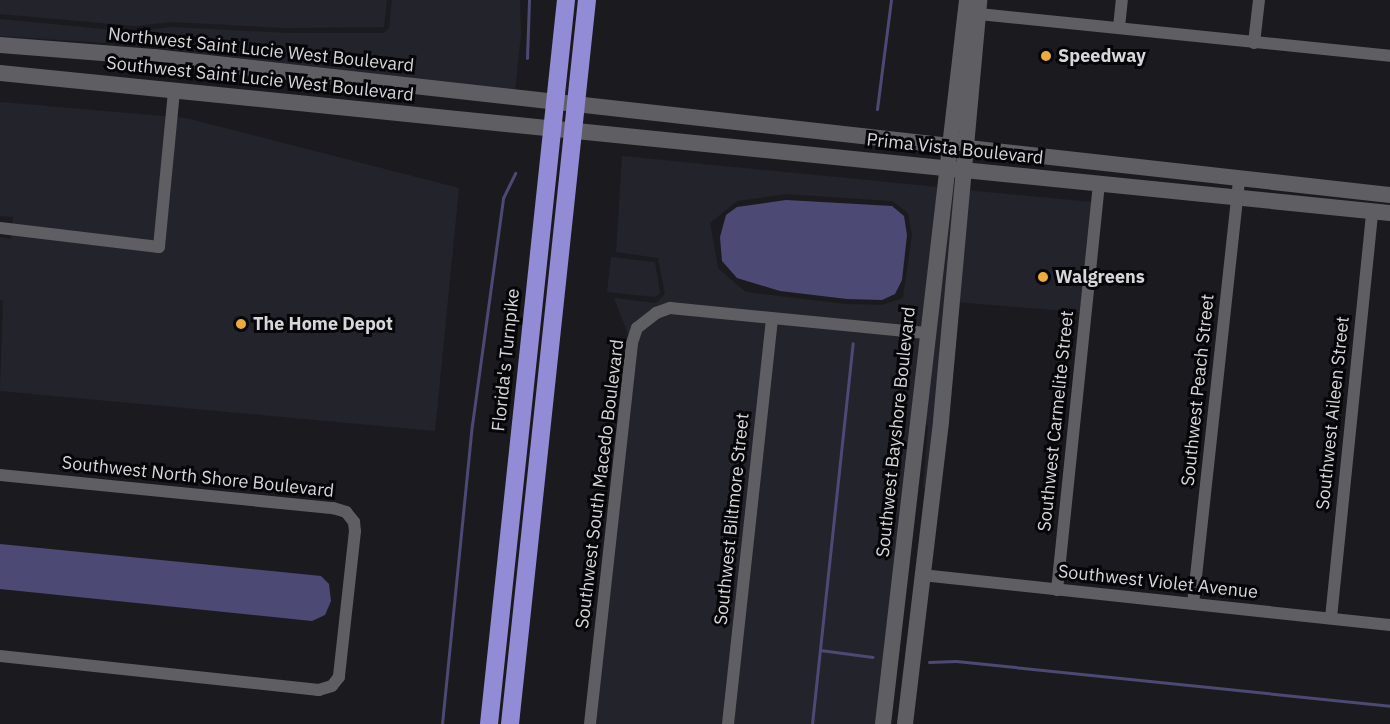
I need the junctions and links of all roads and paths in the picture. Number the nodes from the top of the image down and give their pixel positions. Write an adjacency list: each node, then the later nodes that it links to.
1 (566, 0): 39 (highway, Florida's Turnpike)
2 (587, 0): 40 (highway)
3 (967, 0): 15 (main road, Southwest Bayshore Boulevard)
4 (1122, 0): 7 (street)
5 (1259, 0): 8 (street)
6 (979, 7): 7 (street); 16 (main road)
7 (1119, 27): 8 (street)
8 (1254, 43): 10 (street)
9 (0, 45): 13 (main road, Northwest Saint Lucie West Boulevard)
10 (1390, 56)
11 (0, 73): 12 (main road, Southwest Saint Lucie West Boulevard)
12 (174, 90): 14 (main road, Southwest Saint Lucie West Boulevard); 25 (street)
13 (518, 98): 15 (main road, Prima Vista Boulevard)
14 (516, 122): 17 (main road, Prima Vista Boulevard)
15 (950, 144): 16 (main road, Prima Vista Boulevard); 17 (main road, Southwest Bayshore Boulevard)
16 (967, 146): 18 (main road); 19 (main road, Prima Vista Boulevard)
17 (946, 166): 18 (main road, Prima Vista Boulevard); 27 (main road, Southwest Bayshore Boulevard)
18 (963, 168): 20 (main road, Prima Vista Boulevard); 30 (main road)
19 (1239, 179): 21 (main road, Prima Vista Boulevard); 22 (street, Southwest Peach Street)
20 (1099, 184): 22 (main road, Prima Vista Boulevard); 33 (street, Southwest Carmelite Street)
21 (1390, 195)
22 (1237, 196): 23 (main road, Prima Vista Boulevard); 35 (street, Southwest Peach Street)
23 (1372, 211): 24 (main road, Prima Vista Boulevard); 36 (street, Southwest Aileen Street)
24 (1390, 213)
25 (0, 228)
26 (772, 319): 27 (street, Southwest South Macedo Boulevard); 41 (street, Southwest South Macedo Boulevard); 42 (street, Southwest Biltmore Street)
27 (926, 333): 28 (main road, Southwest Bayshore Boulevard)
28 (917, 414): 30 (main road); 31 (main road, Southwest Bayshore Boulevard)
29 (0, 476): 38 (street, Southwest North Shore Boulevard)
30 (932, 502): 32 (main road)
31 (907, 508): 34 (main road); 43 (main road, Southwest Bayshore Boulevard)
32 (922, 575): 33 (street, Southwest Violet Avenue); 34 (main road)
33 (1057, 590): 35 (street, Southwest Violet Avenue)
34 (920, 599): 44 (main road)
35 (1193, 604): 36 (street, Southwest Violet Avenue)
36 (1331, 618): 37 (street, Southwest Violet Avenue)
37 (1390, 625)
38 (0, 656)
39 (489, 724)
40 (510, 724)
41 (590, 724)
42 (728, 724)
43 (883, 724)
44 (905, 724)

